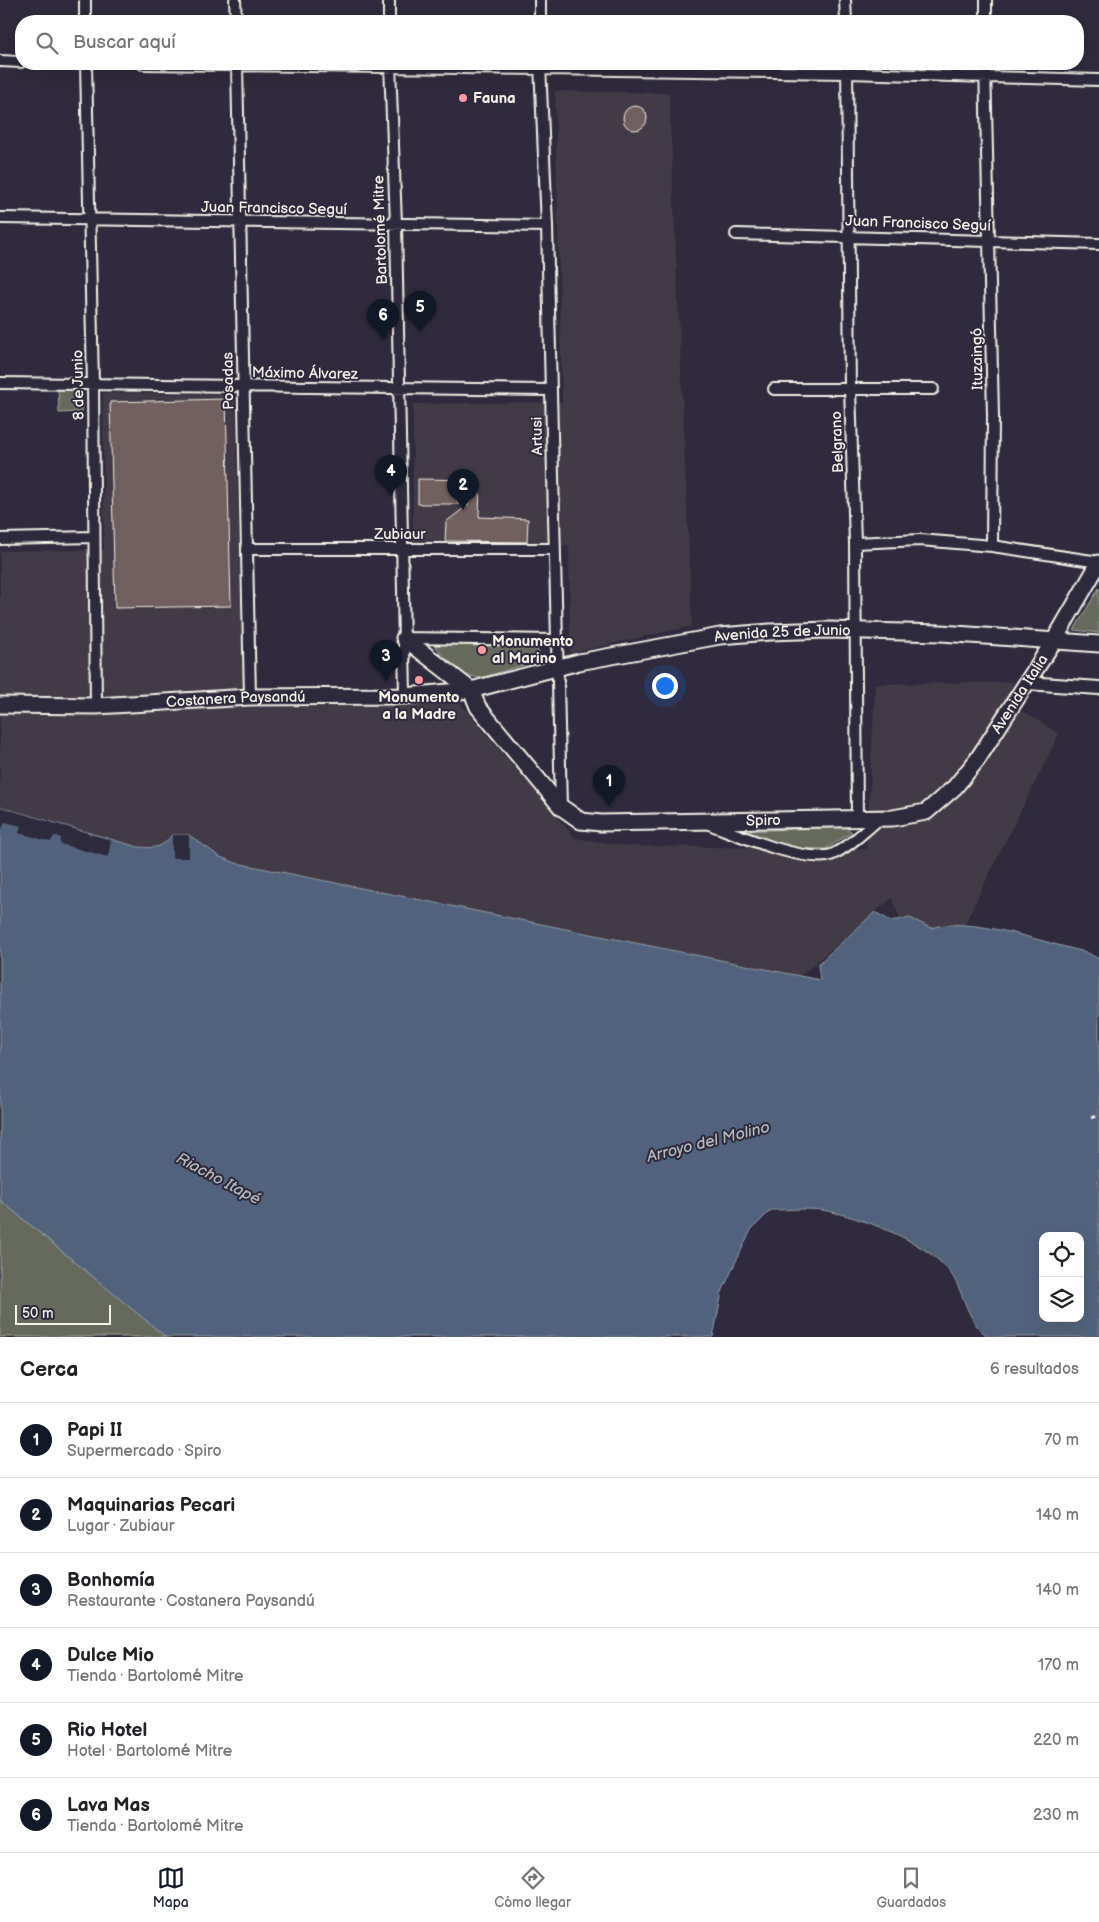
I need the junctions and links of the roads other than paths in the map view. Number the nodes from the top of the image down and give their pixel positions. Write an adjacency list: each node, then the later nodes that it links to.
1 (85, 0): 7 (street)
2 (236, 0): 8 (street)
3 (389, 0): 9 (street)
4 (540, 0): 10 (street)
5 (845, 0): 11 (street)
6 (986, 0): 12 (street)
7 (85, 15)
8 (236, 15)
9 (389, 15)
10 (540, 15)
11 (846, 15)
12 (986, 15)
13 (0, 61): 14 (street)
14 (15, 62)
15 (86, 70): 27 (street, 8 de Junio)
16 (237, 70): 28 (street, Posadas)
17 (390, 70): 29 (street, Bartolomé Mitre)
18 (540, 70): 30 (street, Artusi)
19 (630, 70): 20 (street)
20 (787, 70)
21 (847, 70): 32 (street, Belgrano)
22 (874, 70): 24 (street)
23 (985, 70): 24 (street, Ituzaingó)
24 (984, 78): 25 (street); 33 (street, Ituzaingó)
25 (1099, 80)
26 (0, 218): 27 (street, Juan Francisco Seguí)
27 (89, 220): 28 (street, Juan Francisco Seguí); 36 (street, 8 de Junio)
28 (240, 222): 29 (street, Juan Francisco Seguí); 37 (street, Posadas)
29 (396, 224): 30 (street, Juan Francisco Seguí); 38 (street, Bartolomé Mitre)
30 (547, 226): 42 (street, Artusi)
31 (736, 234): 32 (street, Juan Francisco Seguí)
32 (848, 236): 33 (street, Juan Francisco Seguí); 39 (street, Belgrano)
33 (990, 240): 34 (street, Juan Francisco Seguí); 46 (street, Ituzaingó)
34 (1099, 244)
35 (0, 383): 36 (street, Máximo Álvarez)
36 (93, 384): 37 (street, Máximo Álvarez); 43 (street, 8 de Junio)
37 (244, 387): 38 (street, Máximo Álvarez); 47 (street, Posadas)
38 (399, 388): 42 (street, Máximo Álvarez); 48 (street, Bartolomé Mitre)
39 (850, 388): 40 (street); 41 (street); 45 (street, Belgrano)
40 (774, 389)
41 (933, 389)
42 (551, 390): 49 (street, Artusi)
43 (94, 537): 44 (street); 63 (street, 8 de Junio)
44 (0, 539)
45 (855, 543): 46 (street); 51 (street, Belgrano)
46 (992, 546): 50 (street)
47 (247, 549): 48 (street, Zubiaur); 61 (street, Posadas)
48 (402, 549): 49 (street, Zubiaur); 52 (street, Bartolomé Mitre)
49 (554, 549): 53 (street, Artusi)
50 (1099, 563): 54 (main road, Avenida Italia)
51 (855, 631): 54 (main road, Avenida 25 de Junio); 56 (main road, Avenida 25 de Junio); 66 (street, Belgrano)
52 (404, 638): 53 (street); 59 (main road); 60 (street, Bartolomé Mitre)
53 (556, 640): 56 (street, Artusi)
54 (1055, 640): 55 (main road, Avenida 25 de Junio); 57 (main road, Avenida Italia)
55 (1099, 644)
56 (557, 666): 59 (main road, Avenida 25 de Junio); 64 (street, Artusi)
57 (1028, 682): 58 (street); 65 (main road, Avenida Italia)
58 (1099, 688)
59 (471, 690): 60 (main road, Costanera Paysandú); 64 (main road)
60 (405, 696): 61 (main road, Costanera Paysandú)
61 (250, 698): 63 (main road, Costanera Paysandú)
62 (0, 705): 63 (main road, Costanera Paysandú)
63 (96, 706)
64 (561, 807): 68 (main road, Spiro)
65 (926, 812): 67 (main road, Spiro)
66 (857, 818): 67 (main road, Spiro); 68 (main road, Spiro)
67 (880, 818): 68 (street)
68 (702, 821)

